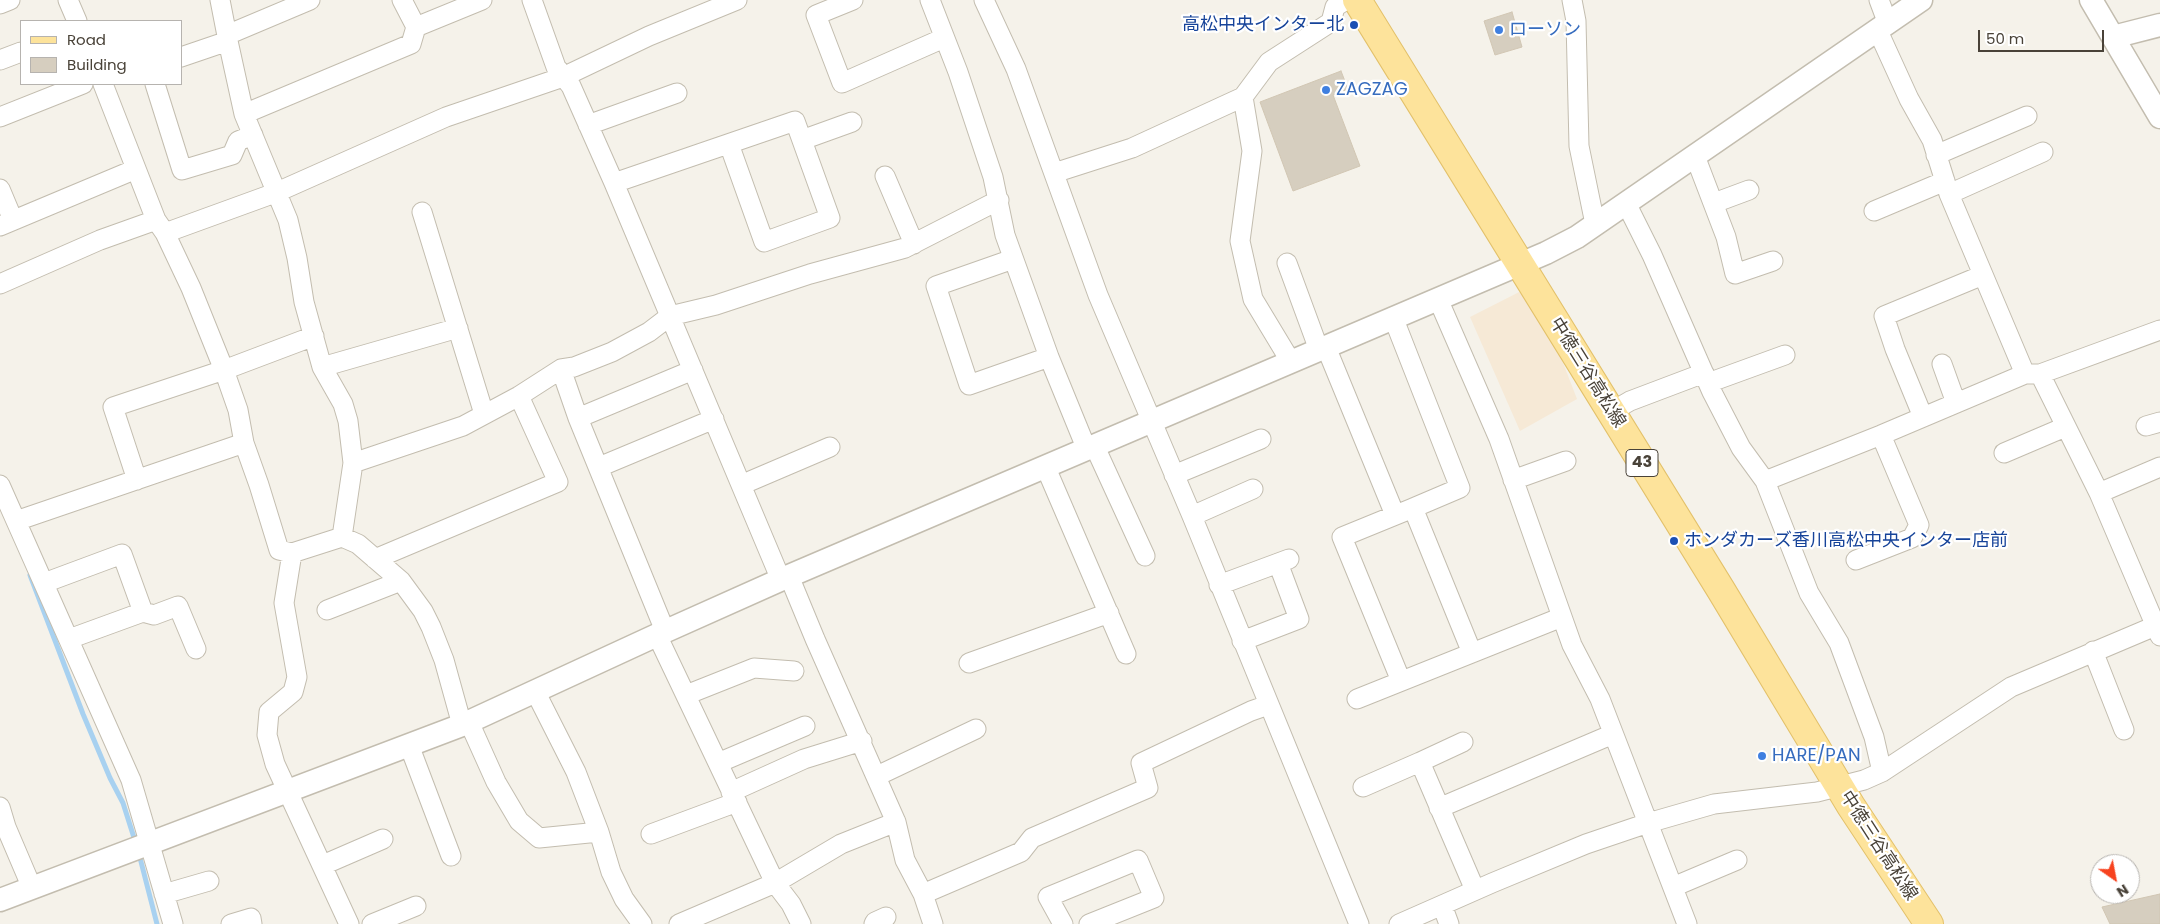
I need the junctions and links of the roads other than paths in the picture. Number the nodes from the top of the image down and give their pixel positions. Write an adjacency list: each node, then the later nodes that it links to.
1 (10, 0): 18 (street)
2 (68, 0): 19 (street)
3 (220, 0): 24 (street)
4 (310, 0): 24 (street)
5 (402, 0): 21 (street)
6 (482, 0): 21 (street)
7 (532, 0): 29 (street)
8 (737, 0): 29 (street)
9 (853, 0): 25 (street)
10 (930, 0): 25 (street)
11 (984, 0): 48 (street)
12 (1346, 0): 34 (street)
13 (1357, 0): 67 (main road, 中徳三谷高松線 / 43)
14 (1572, 0): 61 (street)
15 (1879, 0): 22 (street)
16 (1921, 0): 22 (street)
17 (2091, 0): 23 (street)
18 (0, 4)
19 (77, 20)
20 (2160, 25): 23 (street)
21 (416, 27): 35 (street)
22 (1883, 28): 45 (street); 46 (street)
23 (2113, 37): 38 (street)
24 (227, 38): 27 (street); 35 (street)
25 (944, 38): 55 (street)
26 (20, 52): 28 (street)
27 (182, 57)
28 (0, 60)
29 (563, 77): 40 (street); 54 (street)
30 (80, 85): 37 (street)
31 (103, 85): 47 (street)
32 (154, 85): 41 (street)
33 (678, 94): 40 (street)
34 (1242, 97): 48 (street); 79 (street)
35 (244, 114): 41 (street)
36 (2027, 116): 45 (street)
37 (0, 117)
38 (2160, 117)
39 (852, 122): 42 (street)
40 (588, 124): 50 (street)
41 (253, 136): 54 (street)
42 (802, 140): 43 (street); 43 (street)
43 (729, 144): 50 (street)
44 (2043, 152): 51 (street)
45 (1936, 155): 51 (street)
46 (1695, 156): 56 (street); 57 (street)
47 (136, 169): 60 (street); 62 (street)
48 (1054, 173): 94 (street)
49 (885, 176): 63 (street)
50 (614, 183): 71 (street)
51 (1947, 188): 58 (street); 68 (street)
52 (0, 189): 60 (street)
53 (1749, 190): 57 (street)
54 (275, 193): 62 (street); 75 (street)
55 (999, 200): 63 (street); 64 (street)
56 (1626, 203): 61 (street); 86 (street)
57 (1714, 203): 65 (street)
58 (1874, 211)
59 (422, 212): 73 (street)
60 (7, 223)
61 (1596, 224): 67 (street)
62 (161, 227): 69 (street); 83 (street)
63 (914, 244): 71 (street)
64 (1013, 259): 78 (street); 78 (street)
65 (1774, 261)
66 (1287, 263): 76 (street)
67 (1521, 265): 70 (street); 89 (main road, 中徳三谷高松線 / 43)
68 (1983, 275): 85 (street); 91 (street)
69 (0, 284)
70 (1438, 299): 72 (street); 109 (street)
71 (670, 316): 82 (street); 84 (street)
72 (1393, 318): 76 (street); 115 (street)
73 (458, 328): 81 (street); 90 (street)
74 (2160, 330): 85 (street)
75 (314, 336): 81 (street); 83 (street)
76 (1323, 348): 79 (street); 116 (street)
77 (1785, 355): 86 (street)
78 (1049, 356): 100 (street)
79 (1290, 362): 94 (street)
80 (1942, 364): 88 (street)
81 (322, 368): 103 (street)
82 (561, 369): 87 (street); 92 (street)
83 (224, 370): 98 (street); 108 (street)
84 (693, 370): 92 (street); 93 (street)
85 (2032, 374): 88 (street); 95 (street)
86 (1706, 378): 89 (street); 110 (street)
87 (519, 396): 90 (street); 122 (street)
88 (1956, 403): 91 (street)
89 (1611, 412): 159 (main road, 中徳三谷高松線 / 43)
90 (484, 414): 103 (street)
91 (1923, 417): 96 (street)
92 (578, 418): 104 (street)
93 (714, 419): 104 (street); 112 (street)
94 (1147, 424): 100 (street); 107 (street)
95 (2065, 427): 101 (street); 114 (street)
96 (1882, 435): 110 (street); 123 (street)
97 (1261, 440): 107 (street)
98 (244, 443): 108 (street); 120 (street)
99 (830, 447): 112 (street)
100 (1091, 448): 106 (street); 121 (street)
101 (2004, 453)
102 (1566, 461): 109 (street)
103 (353, 463): 119 (street)
104 (599, 467): 133 (street)
105 (2160, 467): 114 (street)
106 (1046, 468): 124 (street); 130 (street)
107 (1174, 475): 117 (street)
108 (137, 480): 118 (street)
109 (1513, 480): 131 (street)
110 (1765, 481): 157 (street)
111 (0, 485): 118 (street)
112 (741, 485): 124 (street)
113 (1253, 490): 117 (street)
114 (2099, 493): 132 (street)
115 (1413, 508): 116 (street); 138 (street)
116 (1395, 515): 142 (street)
117 (1192, 516): 127 (street)
118 (16, 521): 126 (street)
119 (342, 537): 120 (street); 122 (street)
120 (292, 554): 161 (street)
121 (1145, 556)
122 (375, 559): 125 (street)
123 (1856, 560)
124 (785, 578): 133 (street); 152 (street)
125 (401, 581): 128 (street); 147 (street)
126 (44, 583): 129 (street); 134 (street)
127 (1219, 584): 135 (street); 135 (street)
128 (327, 610)
129 (143, 612): 134 (street); 136 (street)
130 (1109, 613): 139 (street); 140 (street)
131 (1562, 616): 138 (street); 151 (street)
132 (2159, 629): 137 (street)
133 (661, 633): 143 (street); 144 (street)
134 (69, 640): 170 (street)
135 (1242, 641): 146 (street)
136 (196, 649)
137 (2093, 651): 150 (street); 157 (street)
138 (1472, 653): 142 (street)
139 (1126, 654)
140 (970, 663)
141 (794, 671): 144 (street)
142 (1401, 681): 145 (street)
143 (535, 691): 147 (street); 167 (street)
144 (686, 694): 156 (street)
145 (1358, 698)
146 (1259, 708): 180 (street); 195 (street)
147 (466, 724): 154 (street); 167 (street)
148 (805, 726): 156 (street)
149 (976, 729): 158 (street)
150 (2124, 730)
151 (1613, 734): 164 (street); 166 (street)
152 (862, 741): 158 (street); 162 (street)
153 (1463, 742): 155 (street)
154 (409, 745): 161 (street); 171 (street)
155 (1420, 762): 160 (street); 164 (street)
156 (718, 763): 162 (street)
157 (1882, 772): 159 (street)
158 (877, 776): 165 (street)
159 (1839, 786): 166 (street); 199 (main road, 中徳三谷高松線 / 43)
160 (1363, 787)
161 (287, 791): 170 (street); 173 (street)
162 (734, 797): 168 (street); 175 (street)
163 (0, 807): 177 (street)
164 (1439, 808): 178 (street)
165 (896, 822): 175 (street); 180 (street)
166 (1648, 822): 176 (street); 178 (street)
167 (599, 832): 189 (street)
168 (651, 834)
169 (383, 839): 173 (street)
170 (142, 846): 177 (street); 179 (street)
171 (451, 856)
172 (1737, 860): 176 (street)
173 (323, 865): 187 (street)
174 (209, 881): 179 (street)
175 (774, 883): 190 (street); 191 (street)
176 (1673, 887): 198 (street)
177 (32, 888): 181 (street)
178 (1475, 890): 182 (street)
179 (164, 894): 184 (street)
180 (923, 894): 192 (street)
181 (0, 900)
182 (1442, 905): 196 (street); 197 (street)
183 (416, 906): 188 (street)
184 (173, 924)
185 (231, 924): 186 (street)
186 (252, 924)
187 (349, 924)
188 (372, 924)
189 (642, 924)
190 (679, 924)
191 (801, 924)
192 (933, 924)
193 (1063, 924): 194 (street)
194 (1089, 924)
195 (1359, 924)
196 (1399, 924)
197 (1449, 924)
198 (1687, 924)
199 (1929, 924)

